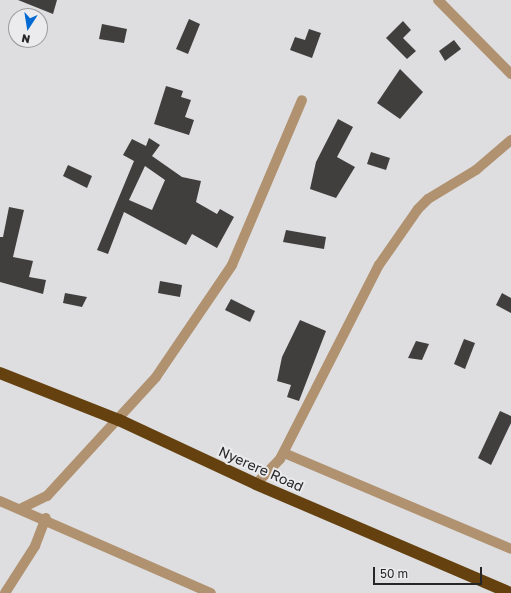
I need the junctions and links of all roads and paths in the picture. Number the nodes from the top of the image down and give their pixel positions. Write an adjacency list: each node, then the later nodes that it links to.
1 (438, 0): 2 (street)
2 (511, 74)
3 (302, 100): 6 (street)
4 (511, 140): 7 (street)
5 (0, 372): 6 (highway, Nyerere Road)
6 (119, 420): 8 (highway, Nyerere Road); 10 (street)
7 (284, 453): 8 (street); 12 (street)
8 (256, 484): 15 (highway, Nyerere Road)
9 (0, 501): 10 (street)
10 (20, 509): 11 (street)
11 (46, 518): 13 (street); 14 (street)
12 (511, 549)
13 (5, 593)
14 (211, 593)
15 (510, 593)

